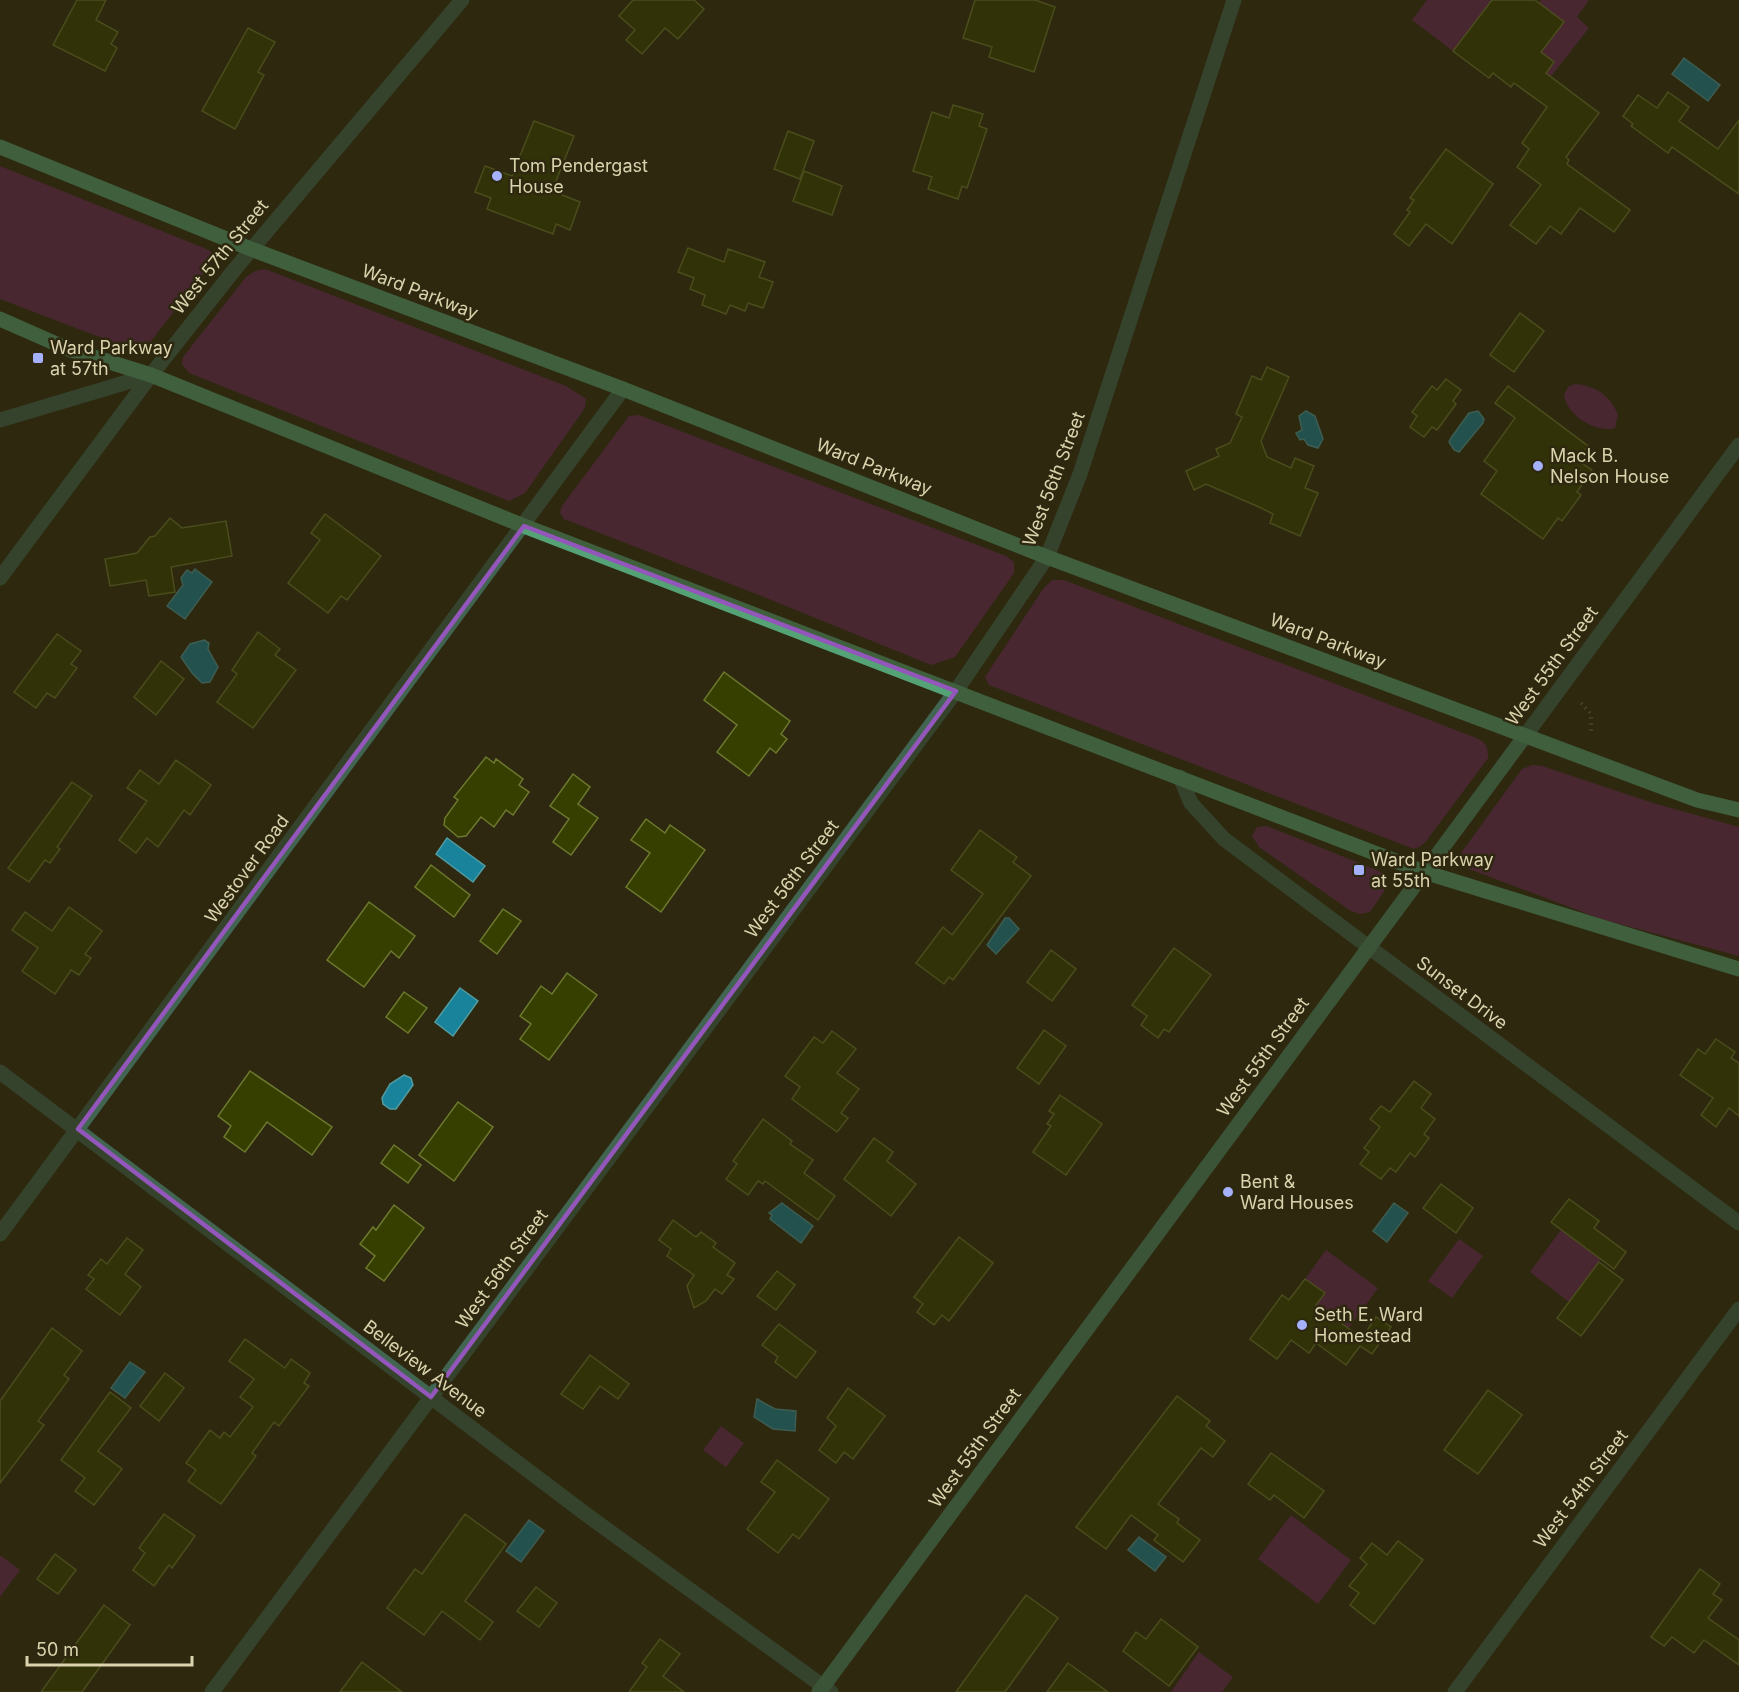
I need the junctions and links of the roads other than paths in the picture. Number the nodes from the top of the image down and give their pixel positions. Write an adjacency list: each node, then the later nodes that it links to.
1 (462, 0): 4 (street, West 57th Street)
2 (1234, 0): 11 (street, West 56th Street)
3 (0, 147): 4 (main road, Ward Parkway)
4 (251, 249): 6 (street, West 57th Street); 7 (main road, Ward Parkway)
5 (0, 319): 6 (main road)
6 (151, 375): 8 (street); 10 (main road); 12 (street, West 57th Street)
7 (624, 389): 10 (street, Westover Road); 11 (main road, Ward Parkway)
8 (0, 420)
9 (1739, 445): 14 (street, West 55th Street)
10 (524, 526): 13 (main road); 21 (street, Westover Road)
11 (1047, 557): 13 (street, West 56th Street); 14 (main road, Ward Parkway)
12 (0, 578)
13 (956, 691): 15 (main road); 25 (street, West 56th Street)
14 (1525, 736): 16 (main road, Ward Parkway); 17 (main road, West 55th Street)
15 (1180, 777): 17 (main road); 18 (street, Sunset Drive)
16 (1739, 810)
17 (1424, 872): 18 (main road, West 55th Street); 19 (main road)
18 (1368, 947): 22 (street, Sunset Drive); 26 (main road, West 55th Street)
19 (1739, 969)
20 (0, 1072): 21 (street, Belleview Avenue)
21 (78, 1129): 23 (street, Westover Road); 25 (street, Belleview Avenue)
22 (1739, 1223)
23 (0, 1234)
24 (1739, 1309): 28 (street, West 54th Street)
25 (431, 1397): 26 (street, Belleview Avenue); 27 (street, West 56th Street)
26 (824, 1690)
27 (212, 1692)
28 (1455, 1692)

